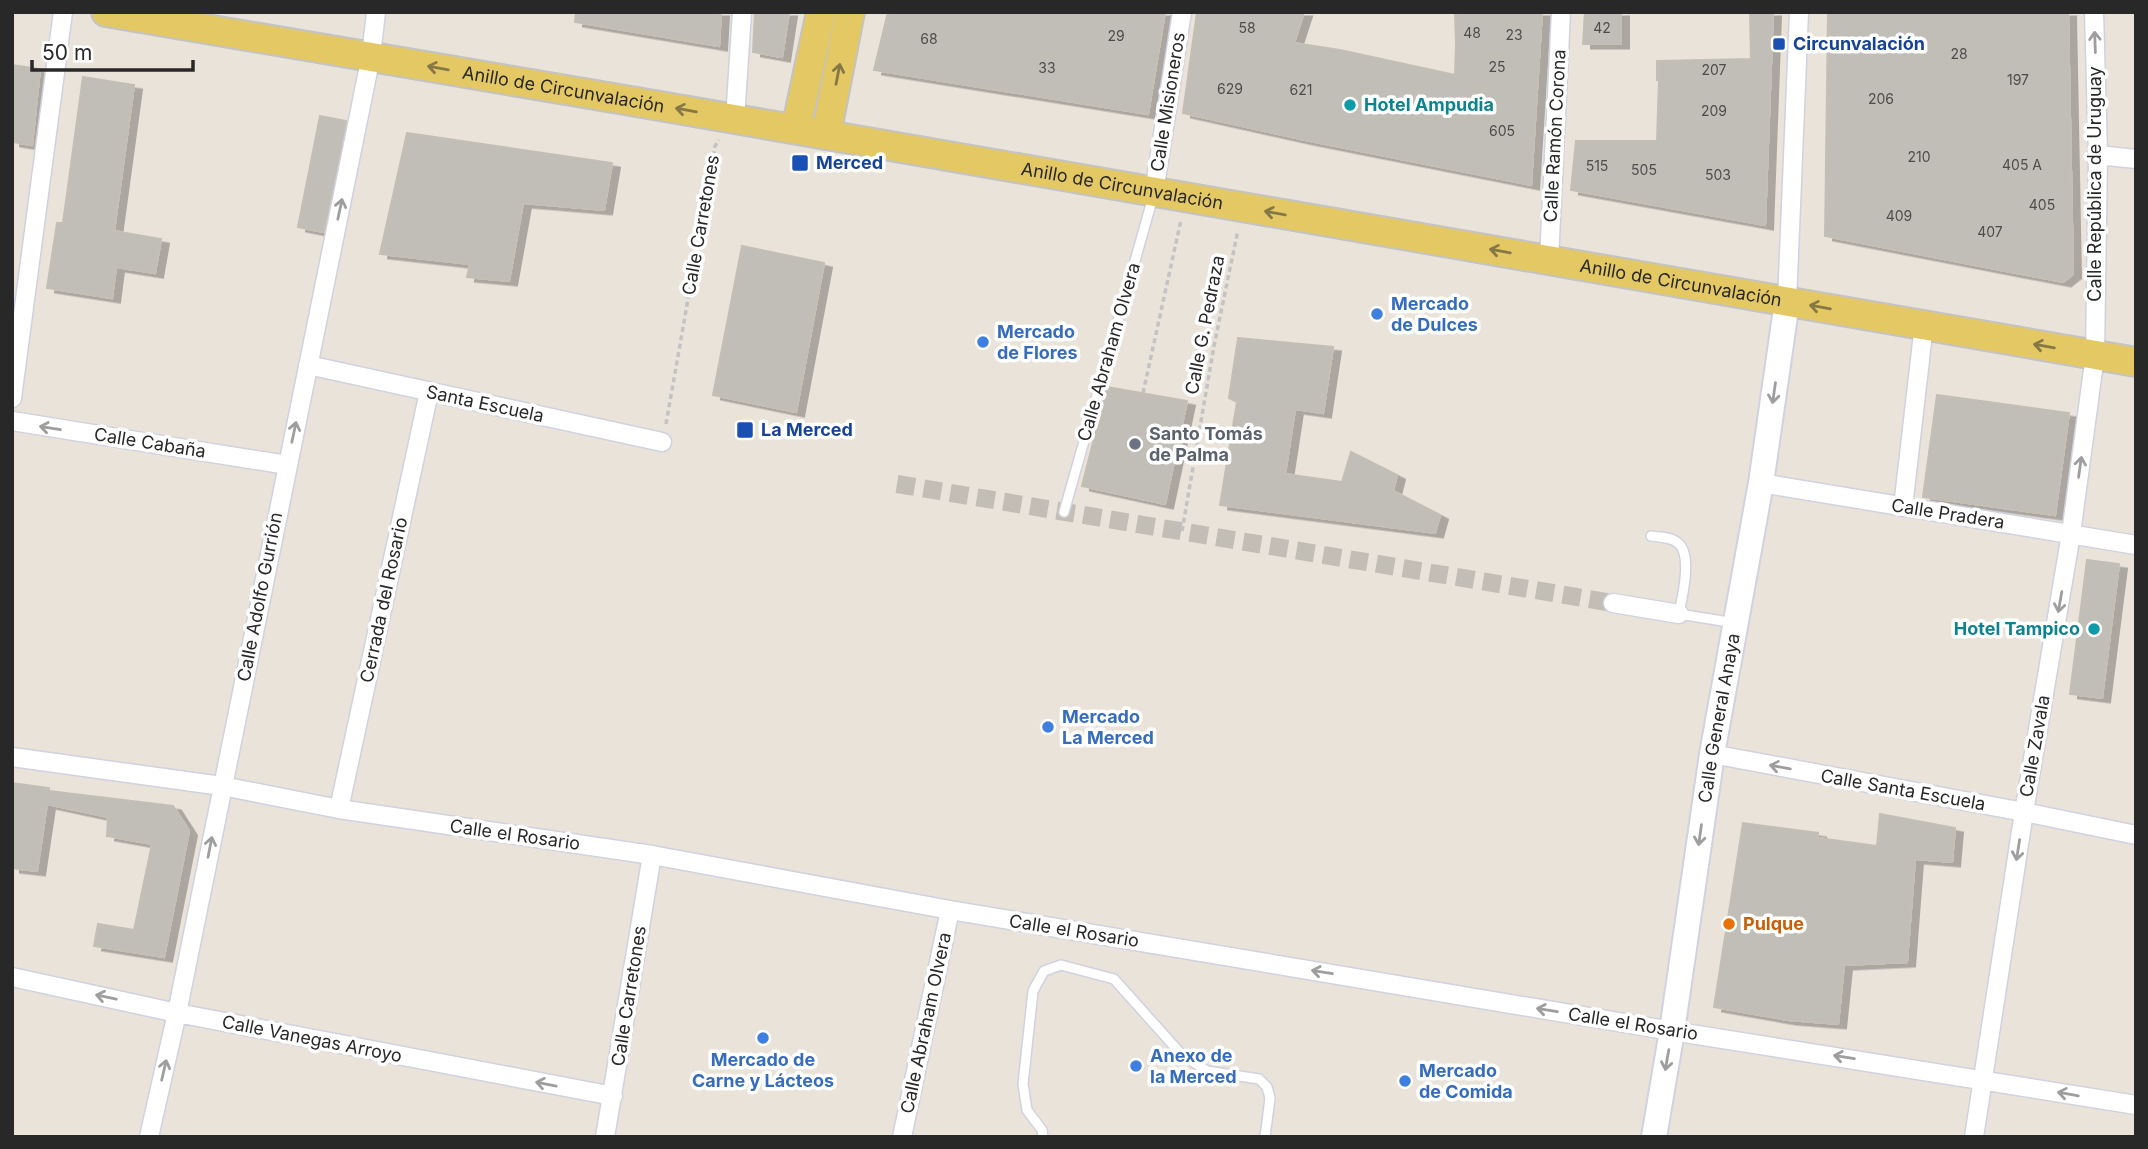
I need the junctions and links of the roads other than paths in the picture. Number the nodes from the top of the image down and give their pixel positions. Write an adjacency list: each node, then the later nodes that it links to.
1 (63, 12): 25 (street)
2 (106, 12): 11 (main road, Anillo de Circunvalación)
3 (376, 12): 11 (street, Calle Adolfo Gurrión)
4 (742, 12): 12 (street)
5 (821, 12): 13 (main road)
6 (850, 12): 14 (main road, one-way to 6)
7 (1182, 12): 17 (street, Calle Misioneros)
8 (1561, 12): 18 (street, Calle Ramón Corona)
9 (1799, 12): 19 (street)
10 (2094, 12): 15 (street, Calle República de Uruguay, one-way to 10)
11 (371, 56): 12 (main road, Anillo de Circunvalación, one-way to 11); 23 (street, Calle Adolfo Gurrión, one-way to 11)
12 (735, 119): 13 (main road, Anillo de Circunvalación)
13 (796, 130): 14 (main road, Anillo de Circunvalación)
14 (826, 135): 17 (main road, Anillo de Circunvalación)
15 (2098, 155): 16 (street); 21 (street, Calle República de Uruguay)
16 (2136, 159)
17 (1154, 192): 18 (main road, Anillo de Circunvalación, one-way to 17); 31 (lane, Calle Abraham Olvera)
18 (1549, 260): 19 (main road, Anillo de Circunvalación)
19 (1787, 302): 20 (main road, Anillo de Circunvalación, one-way to 19); 29 (street, Calle General Anaya, one-way to 29)
20 (1924, 325): 21 (main road, Anillo de Circunvalación, one-way to 20); 30 (street)
21 (2095, 355): 22 (main road, Anillo de Circunvalación); 32 (street, Calle Zavala, one-way to 21)
22 (2136, 362)
23 (308, 365): 24 (street, Santa Escuela); 28 (street, Calle Adolfo Gurrión, one-way to 23)
24 (429, 392): 27 (street, Santa Escuela); 41 (street, Cerrada del Rosario)
25 (12, 398)
26 (12, 422): 28 (street, Calle Cabaña, one-way to 26)
27 (662, 442)
28 (287, 465): 40 (street, Calle Adolfo Gurrión)
29 (1761, 483): 30 (street, Calle Pradera); 37 (street, Calle General Anaya)
30 (1903, 507): 32 (street, Calle Pradera)
31 (1064, 512)
32 (2071, 534): 34 (street, Calle Pradera); 42 (street, Calle Zavala, one-way to 42)
33 (1651, 536): 36 (lane)
34 (2136, 545)
35 (1613, 603): 36 (street)
36 (1679, 614): 37 (lane)
37 (1735, 624): 38 (street, Calle General Anaya)
38 (1712, 754): 42 (street, Calle Santa Escuela, one-way to 38); 48 (street, Calle General Anaya, one-way to 48)
39 (12, 757): 40 (street, Calle el Rosario)
40 (222, 786): 41 (street, Calle el Rosario); 47 (street, Calle Adolfo Gurrión, one-way to 40)
41 (339, 809): 44 (street, Calle el Rosario)
42 (2024, 812): 43 (street, Calle Santa Escuela); 49 (street, Calle Zavala, one-way to 49)
43 (2136, 835)
44 (652, 855): 45 (street, Calle el Rosario); 50 (street, Calle Carretones)
45 (950, 910): 48 (street, Calle el Rosario, one-way to 45); 54 (street, Calle Abraham Olvera)
46 (12, 977): 47 (street, Calle Vanegas Arroyo, one-way to 46)
47 (177, 1013): 50 (street, Calle Vanegas Arroyo, one-way to 47); 52 (street, Calle Adolfo Gurrión, one-way to 47)
48 (1672, 1031): 49 (street, Calle el Rosario, one-way to 48); 57 (street, Calle General Anaya, one-way to 57)
49 (1984, 1079): 51 (street, Calle el Rosario, one-way to 49); 58 (street, Calle Zavala)
50 (612, 1097): 53 (street, Calle Carretones)
51 (2136, 1105)
52 (149, 1137)
53 (605, 1137)
54 (902, 1137)
55 (1043, 1137): 56 (lane)
56 (1265, 1137)
57 (1654, 1137)
58 (1974, 1137)

